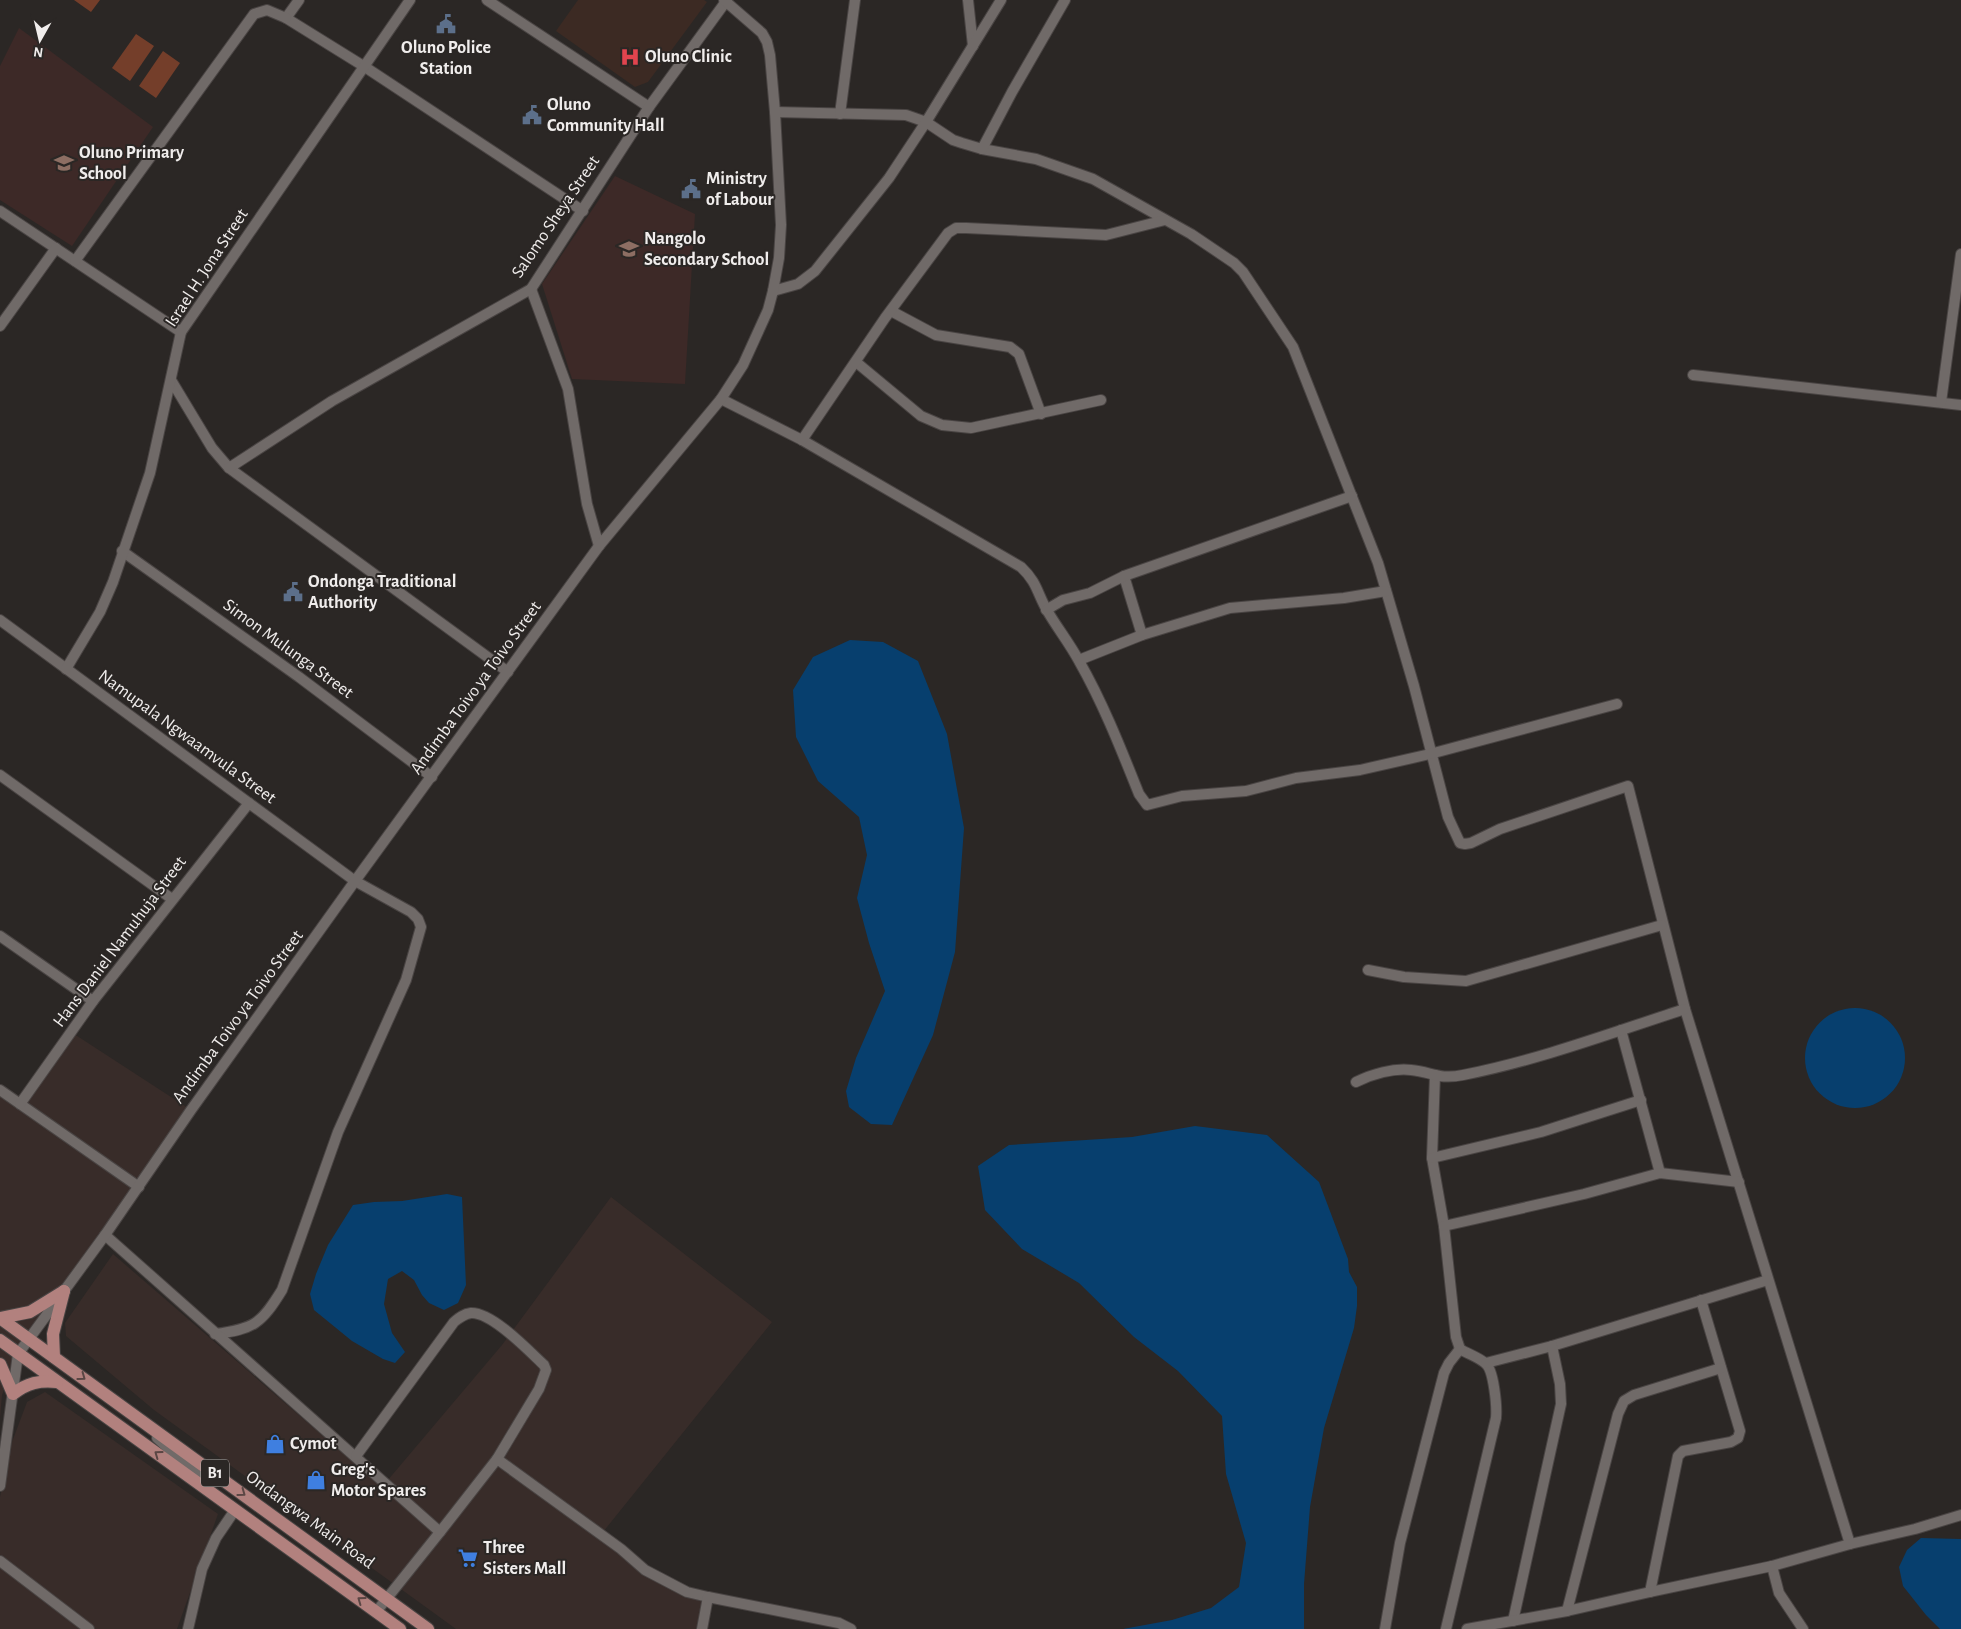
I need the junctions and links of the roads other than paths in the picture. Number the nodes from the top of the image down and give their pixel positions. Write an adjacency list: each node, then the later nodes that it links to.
1 (298, 0): 9 (street)
2 (410, 0): 11 (street, Israel H. Jona Street)
3 (487, 0): 12 (street)
4 (855, 0): 14 (street)
5 (968, 0): 10 (street)
6 (1001, 0): 10 (street)
7 (1065, 0): 16 (street)
8 (726, 1): 12 (street, Salomo Sheya Street); 13 (street, Andimba Toivo ya Toivo Street)
9 (286, 18): 11 (street); 22 (street)
10 (973, 46): 15 (street)
11 (365, 67): 18 (street); 27 (street, Israel H. Jona Street)
12 (649, 106): 18 (street, Salomo Sheya Street)
13 (775, 112): 14 (street); 24 (street, Andimba Toivo ya Toivo Street)
14 (840, 114): 15 (street)
15 (926, 122): 16 (street); 24 (street)
16 (982, 149): 19 (street)
17 (0, 211): 20 (street)
18 (583, 211): 23 (street, Salomo Sheya Street)
19 (1165, 220): 25 (street); 38 (street)
20 (56, 248): 22 (street); 26 (street)
21 (1961, 254): 33 (street)
22 (75, 261): 27 (street)
23 (530, 289): 37 (street, Salomo Sheya Street); 39 (street)
24 (773, 291): 31 (street, Andimba Toivo ya Toivo Street)
25 (891, 312): 28 (street); 35 (street)
26 (0, 326)
27 (181, 332): 30 (street, Israel H. Jona Street)
28 (856, 362): 35 (street); 36 (street)
29 (1694, 374): 33 (street)
30 (171, 380): 37 (street); 40 (street, Israel H. Jona Street)
31 (721, 399): 36 (street); 39 (street, Andimba Toivo ya Toivo Street)
32 (1101, 400): 35 (street)
33 (1941, 402): 34 (street)
34 (1961, 404)
35 (1040, 414)
36 (802, 440): 43 (street)
37 (229, 468): 48 (street)
38 (1352, 496): 41 (street); 42 (street)
39 (599, 546): 48 (street, Andimba Toivo ya Toivo Street)
40 (122, 551): 47 (street, Israel H. Jona Street); 52 (street, Simon Mulunga Street)
41 (1124, 576): 43 (street); 45 (street)
42 (1386, 591): 45 (street); 50 (street)
43 (1046, 610): 46 (street)
44 (0, 620): 47 (street, Namupala Ngwaamvula Street)
45 (1142, 635): 46 (street)
46 (1078, 660): 50 (street)
47 (66, 668): 53 (street, Namupala Ngwaamvula Street)
48 (508, 672): 52 (street, Andimba Toivo ya Toivo Street)
49 (1617, 704): 50 (street)
50 (1430, 754): 56 (street)
51 (0, 775): 55 (street)
52 (432, 776): 54 (street, Andimba Toivo ya Toivo Street)
53 (249, 803): 54 (street, Namupala Ngwaamvula Street); 55 (street, Hans Daniel Namuhuja Street)
54 (355, 881): 70 (street, Andimba Toivo ya Toivo Street); 77 (street, Namupala Ngwaamvula Street)
55 (172, 899): 59 (street, Hans Daniel Namuhuja Street)
56 (1662, 924): 58 (street); 60 (street)
57 (0, 936): 59 (street)
58 (1368, 970)
59 (93, 1001): 66 (street, Hans Daniel Namuhuja Street)
60 (1685, 1009): 61 (street); 69 (street)
61 (1620, 1030): 62 (street); 65 (street)
62 (1434, 1076): 63 (street); 67 (street)
63 (1356, 1082)
64 (0, 1090): 66 (street)
65 (1641, 1100): 67 (street); 68 (street)
66 (20, 1104): 70 (street)
67 (1432, 1158): 71 (street)
68 (1660, 1173): 69 (street); 71 (street)
69 (1739, 1182): 73 (street)
70 (139, 1186): 72 (street, Andimba Toivo ya Toivo Street)
71 (1444, 1226): 81 (street)
72 (105, 1235): 74 (street, Andimba Toivo ya Toivo Street); 77 (street)
73 (1768, 1280): 75 (street); 96 (street)
74 (64, 1291): 76 (main road); 78 (street, Andimba Toivo ya Toivo Street); 83 (main road)
75 (1702, 1300): 80 (street); 86 (street)
76 (0, 1318): 78 (main road, Ondangwa Main Road / B1)
77 (215, 1334): 90 (street)
78 (29, 1339): 82 (street, Andimba Toivo ya Toivo Street); 83 (main road, Ondangwa Main Road / B1)
79 (0, 1340): 82 (main road, Ondangwa Main Road / B1)
80 (1552, 1346): 84 (street); 104 (street)
81 (1460, 1349): 84 (street); 111 (street)
82 (18, 1354): 87 (main road, Ondangwa Main Road / B1); 88 (street)
83 (54, 1357): 89 (main road, Ondangwa Main Road / B1, one-way to 89)
84 (1486, 1363): 112 (street)
85 (0, 1364): 88 (main road)
86 (1721, 1368): 99 (street); 102 (street)
87 (58, 1382): 88 (main road); 93 (main road, Ondangwa Main Road / B1, one-way to 87)
88 (13, 1394): 92 (street)
89 (122, 1405): 93 (street); 101 (main road, Ondangwa Main Road / B1, one-way to 101)
90 (356, 1456): 91 (street); 95 (street)
91 (497, 1459): 95 (street); 100 (street)
92 (0, 1486)
93 (236, 1510): 103 (main road, Ondangwa Main Road / B1, one-way to 93); 106 (street)
94 (1961, 1515): 96 (street)
95 (440, 1532): 101 (street)
96 (1850, 1544): 98 (street)
97 (0, 1560): 105 (street)
98 (1772, 1566): 99 (street); 114 (street)
99 (1650, 1592): 102 (street)
100 (708, 1597): 109 (street); 110 (street)
101 (388, 1599): 103 (street); 108 (main road, Ondangwa Main Road / B1)
102 (1566, 1611): 104 (street)
103 (376, 1612): 107 (main road, Ondangwa Main Road / B1)
104 (1513, 1621): 113 (street)
105 (89, 1629)
106 (188, 1629)
107 (400, 1629)
108 (428, 1629)
109 (702, 1629)
110 (851, 1629)
111 (1385, 1629)
112 (1446, 1629)
113 (1467, 1629)
114 (1803, 1629)

